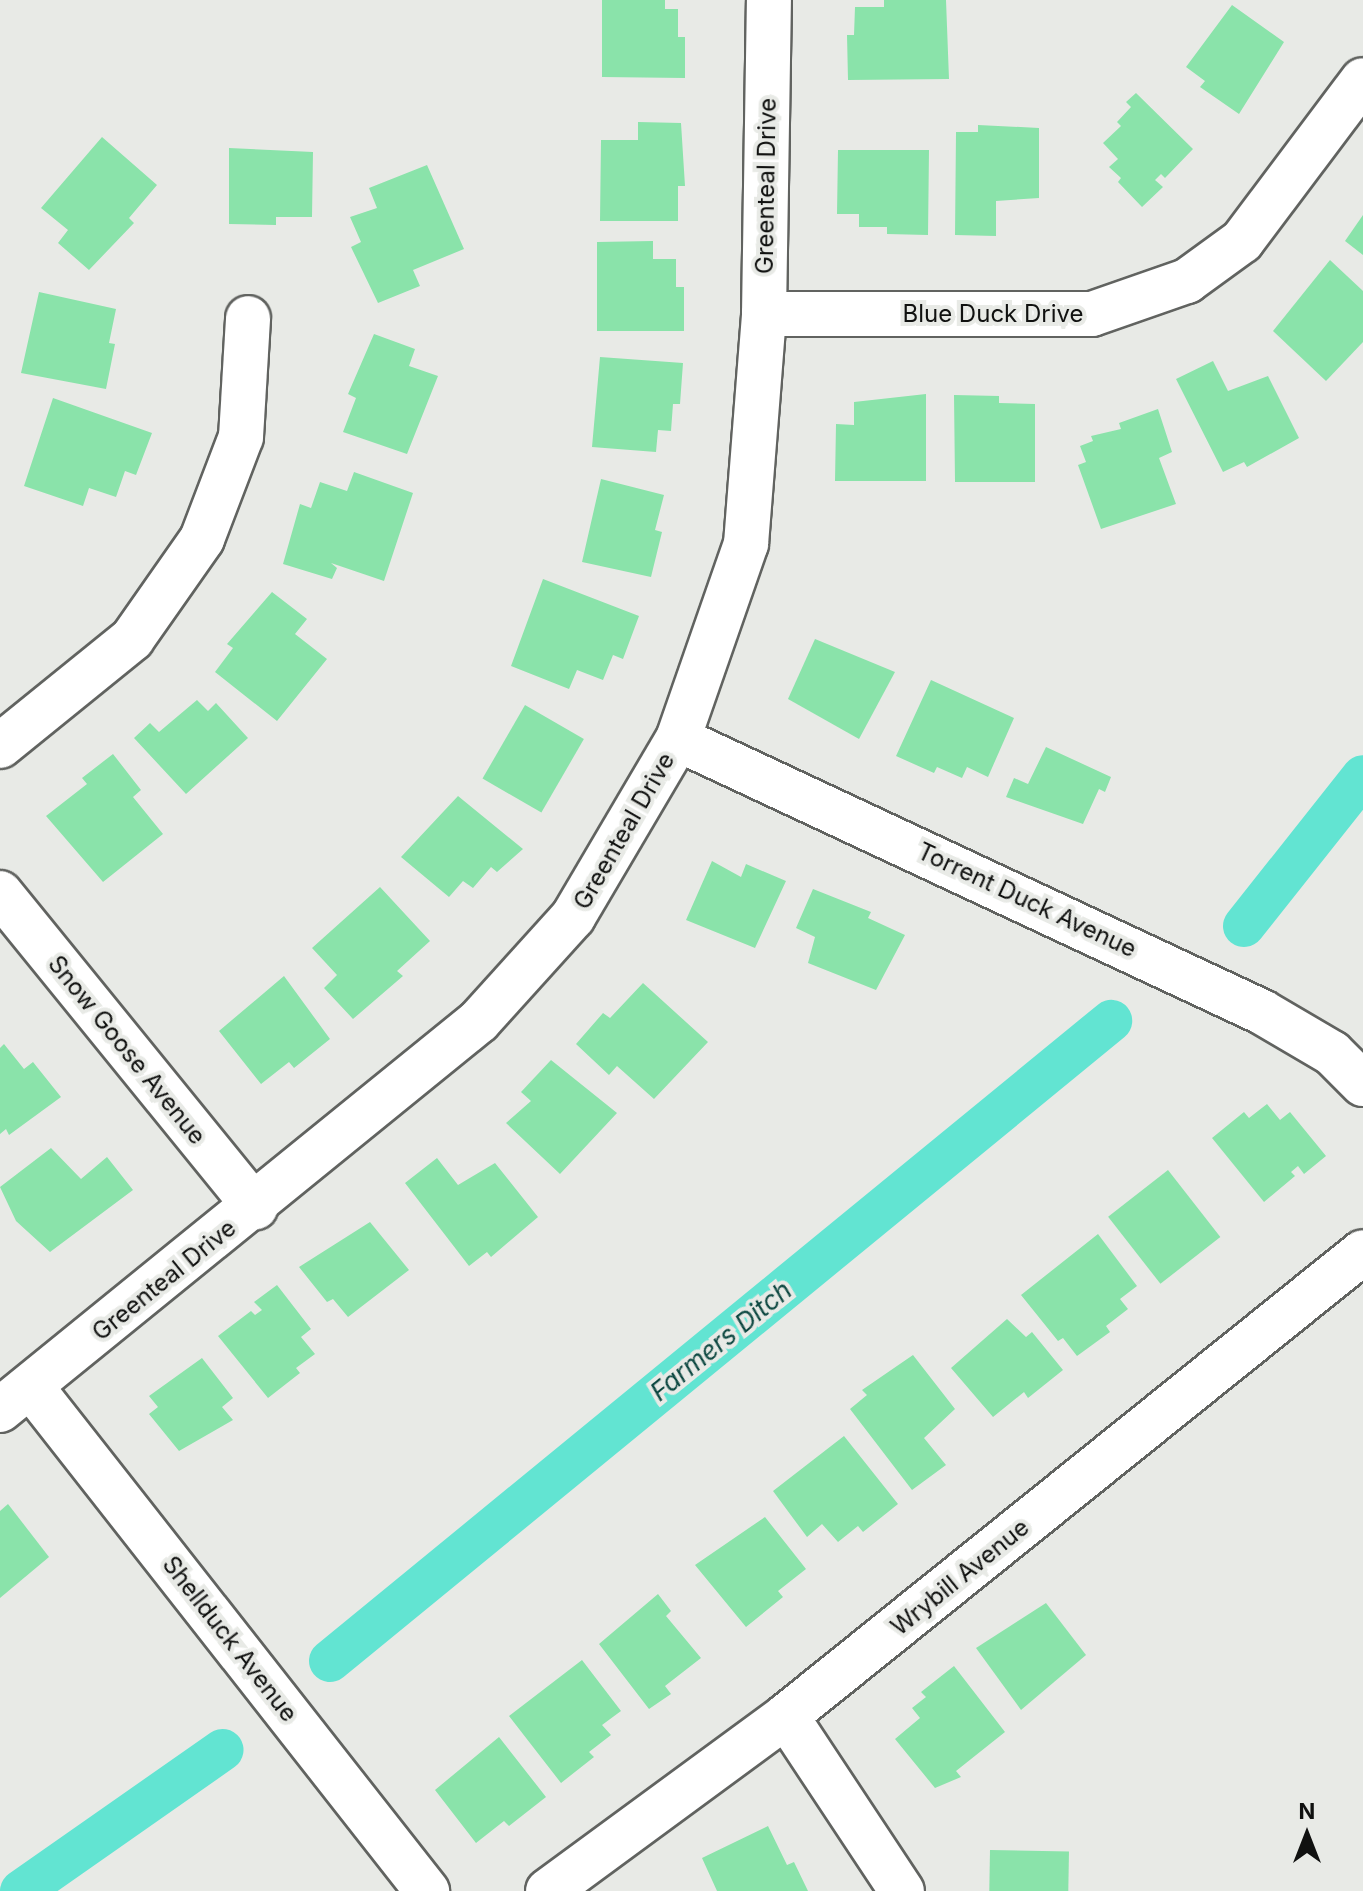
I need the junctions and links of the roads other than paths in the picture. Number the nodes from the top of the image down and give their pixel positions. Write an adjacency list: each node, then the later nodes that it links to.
1 (769, 0): 3 (street, Greenteal Drive)
2 (1363, 80): 3 (street, Blue Duck Drive)
3 (764, 314): 5 (street, Greenteal Drive)
4 (248, 318): 6 (street)
5 (678, 739): 8 (street, Torrent Duck Avenue); 9 (street, Greenteal Drive)
6 (0, 746)
7 (0, 893): 9 (street, Snow Goose Avenue)
8 (1363, 1084)
9 (255, 1207): 11 (street, Greenteal Drive)
10 (1363, 1252): 12 (street, Wrybill Avenue)
11 (16, 1399): 13 (street, Shellduck Avenue)
12 (786, 1716): 14 (street, Wrybill Avenue); 15 (street)
13 (427, 1891)
14 (548, 1891)
15 (902, 1891)

